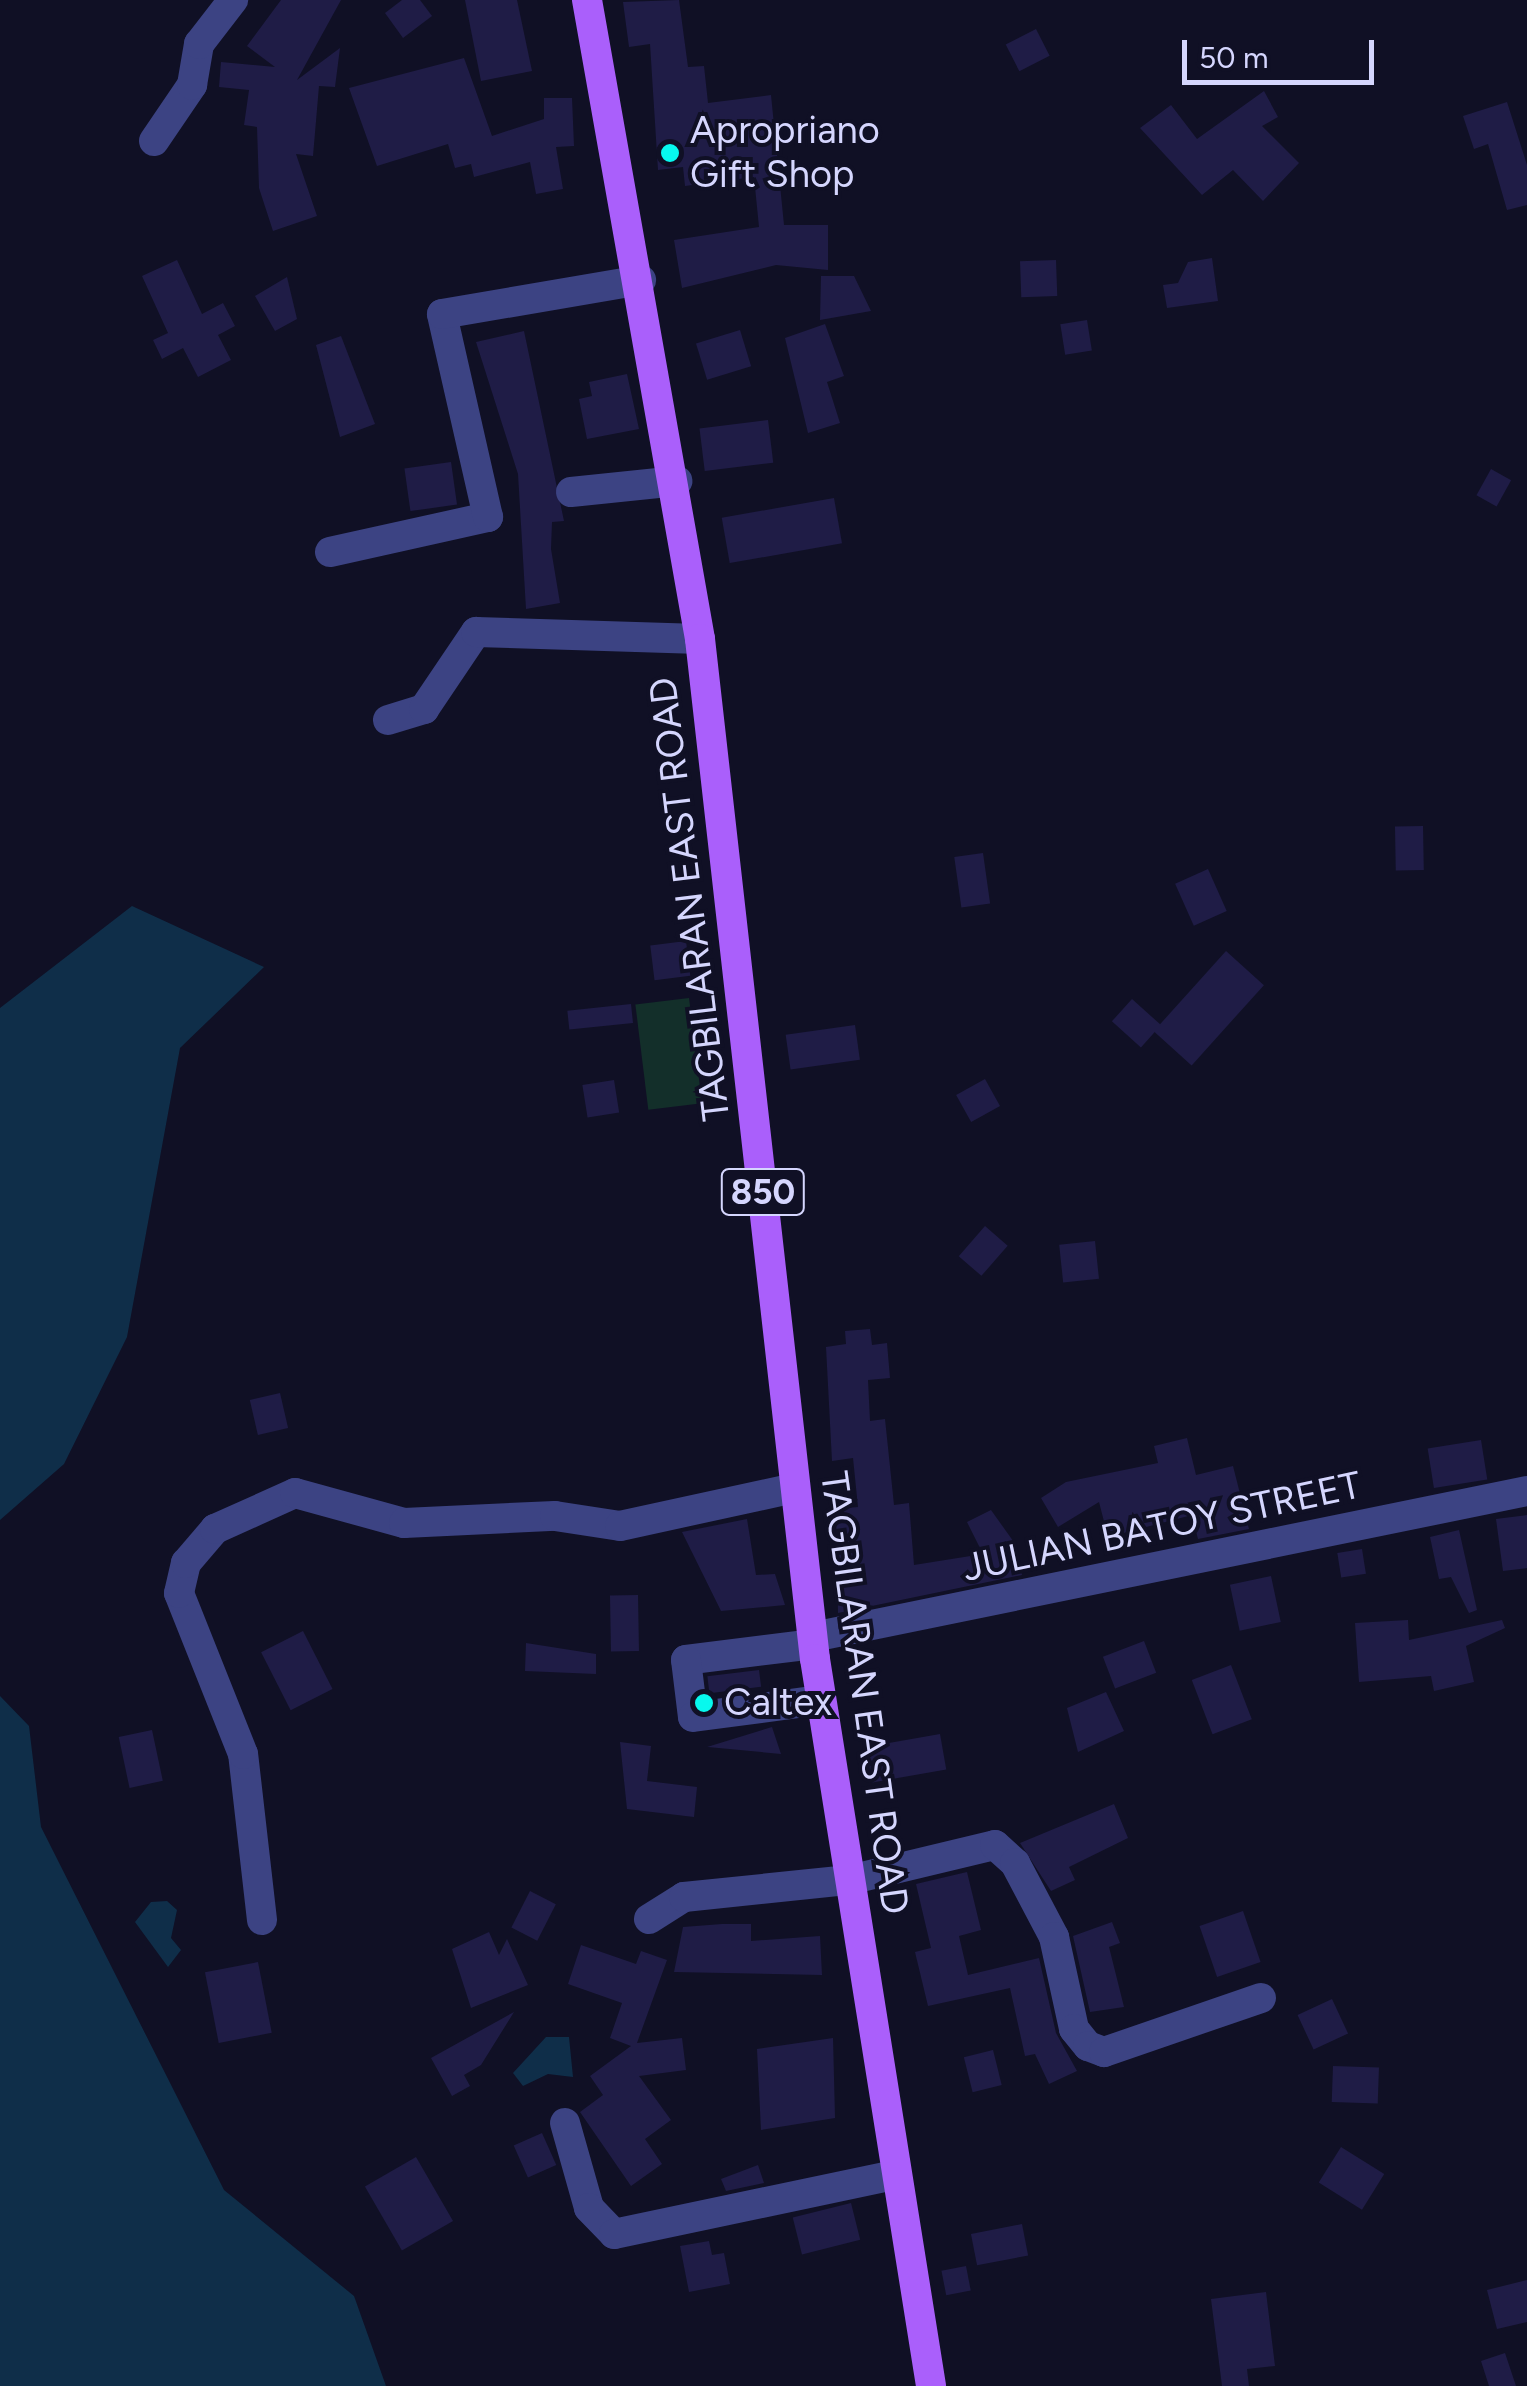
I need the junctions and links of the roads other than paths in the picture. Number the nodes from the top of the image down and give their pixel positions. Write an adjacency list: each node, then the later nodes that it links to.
1 (233, 0): 3 (street)
2 (586, 0): 4 (main road, TAGBILARAN EAST ROAD / 850)
3 (154, 141)
4 (641, 280): 5 (main road, TAGBILARAN EAST ROAD / 850); 7 (street)
5 (677, 481): 6 (street); 8 (main road, TAGBILARAN EAST ROAD / 850)
6 (571, 492)
7 (330, 552)
8 (700, 639): 9 (street); 10 (main road, TAGBILARAN EAST ROAD / 850)
9 (388, 720)
10 (794, 1488): 12 (main road, TAGBILARAN EAST ROAD / 850); 16 (street)
11 (1527, 1491): 12 (street, JULIAN BATOY STREET)
12 (814, 1640): 13 (main road, TAGBILARAN EAST ROAD / 850); 13 (street, JULIAN BATOY STREET)
13 (821, 1700): 14 (main road, TAGBILARAN EAST ROAD / 850)
14 (849, 1880): 15 (street); 17 (street); 19 (main road, TAGBILARAN EAST ROAD / 850)
15 (649, 1919)
16 (262, 1920)
17 (1261, 1998)
18 (565, 2123): 19 (street)
19 (895, 2176): 20 (main road, TAGBILARAN EAST ROAD / 850)
20 (931, 2386)

